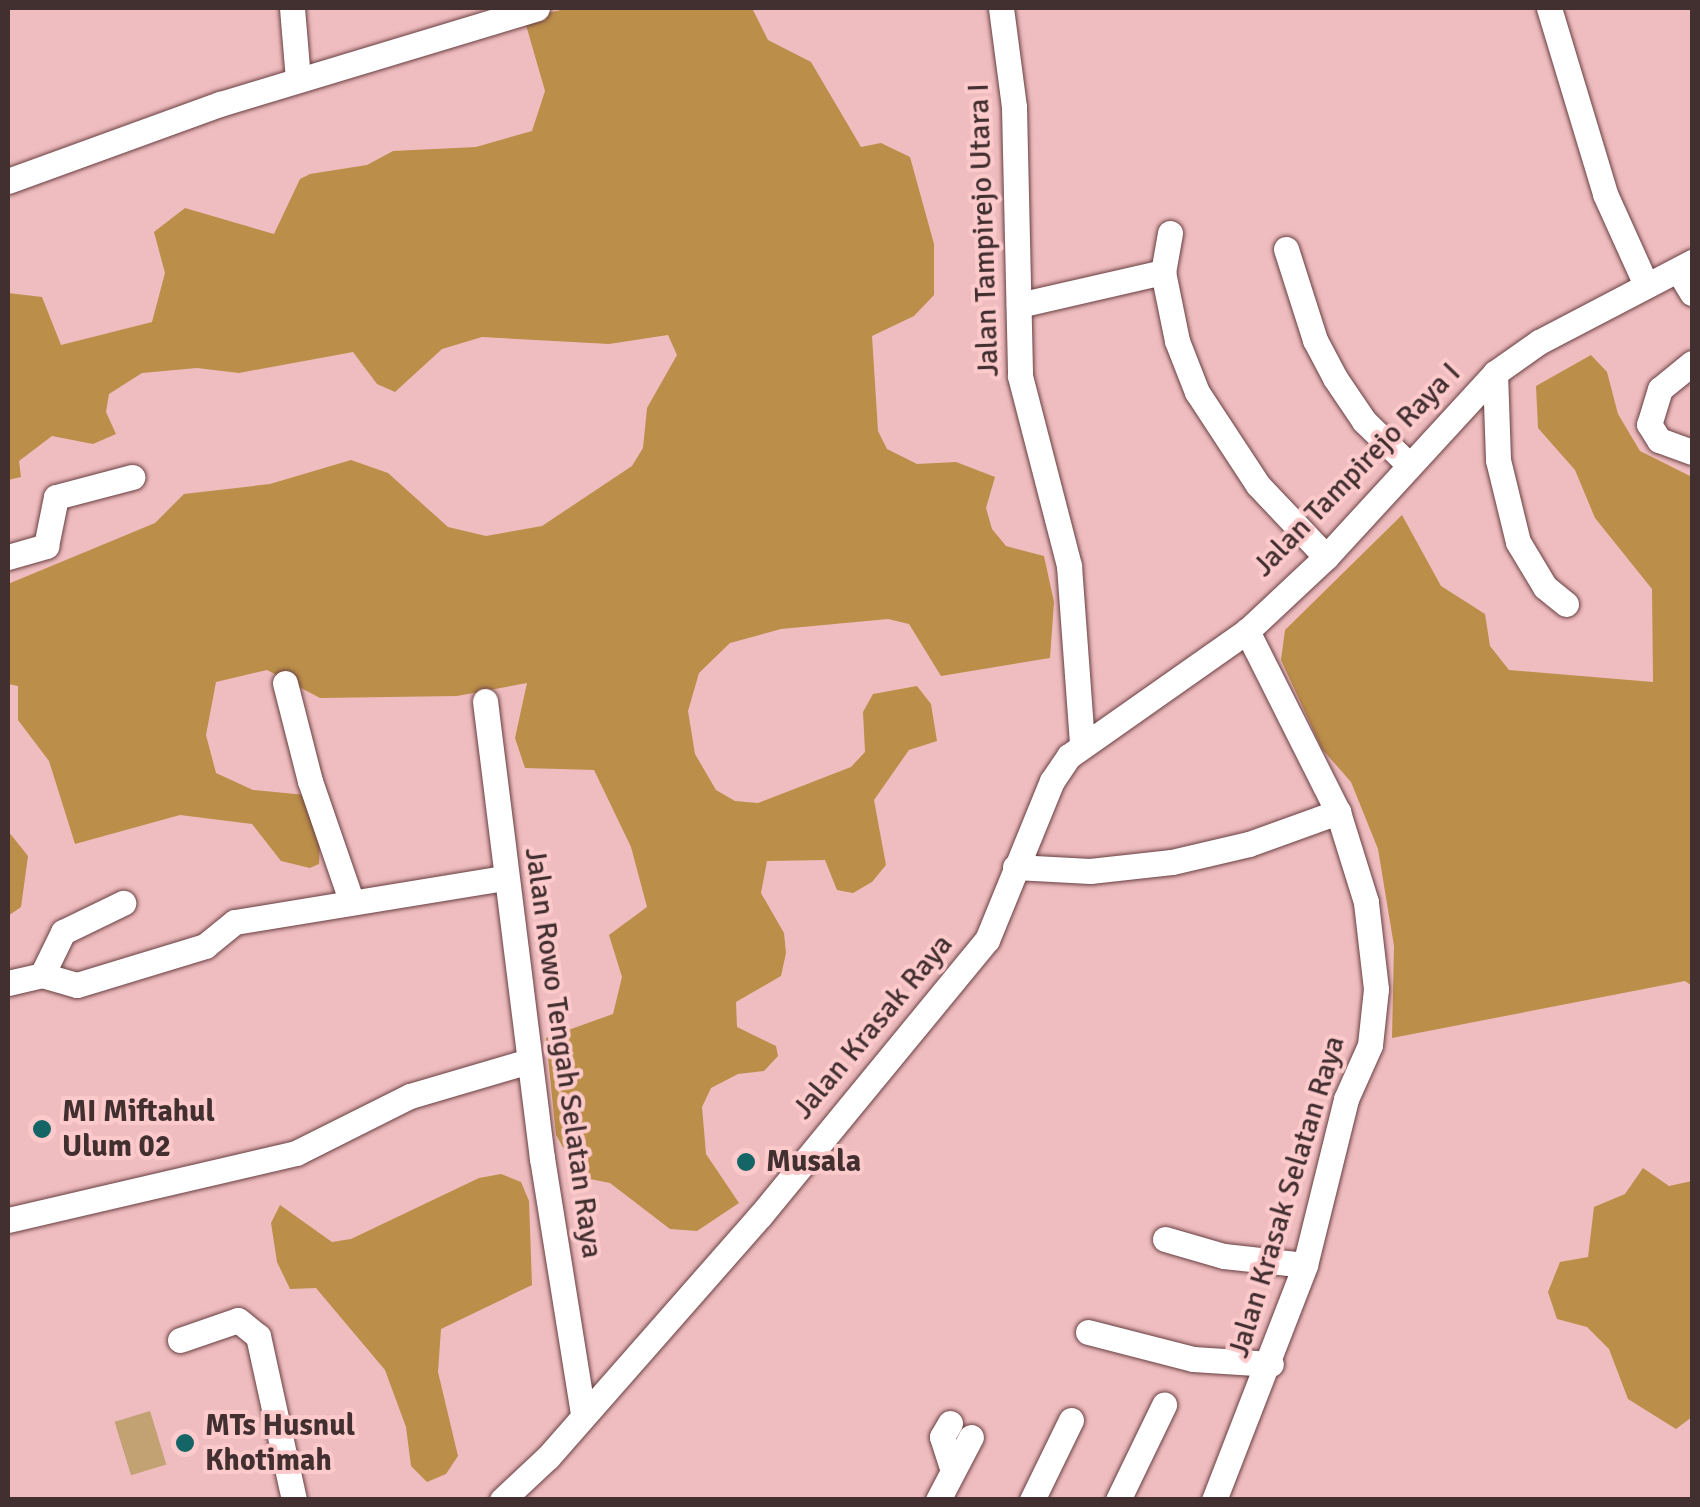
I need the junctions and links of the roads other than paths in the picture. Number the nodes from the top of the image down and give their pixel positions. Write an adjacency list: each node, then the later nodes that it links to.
1 (292, 8): 5 (street)
2 (1001, 8): 13 (street, Jalan Tampirejo Utara I)
3 (1549, 8): 11 (street)
4 (526, 9): 5 (street)
5 (298, 80): 6 (street)
6 (8, 182)
7 (1170, 233): 10 (street)
8 (1286, 249): 17 (street)
9 (1685, 266): 11 (street, Jalan Tampirejo Raya I); 12 (street)
10 (1163, 272): 13 (street); 20 (street)
11 (1646, 285): 15 (street, Jalan Tampirejo Raya I)
12 (1692, 293)
13 (1019, 305): 25 (street, Jalan Tampirejo Utara I)
14 (1692, 363): 16 (street)
15 (1495, 373): 17 (street, Jalan Tampirejo Raya I); 21 (street)
16 (1692, 452)
17 (1408, 463): 20 (street, Jalan Tampirejo Raya I)
18 (132, 477): 19 (street)
19 (8, 557)
20 (1326, 557): 22 (street, Jalan Tampirejo Raya I)
21 (1566, 604)
22 (1247, 631): 25 (street, Jalan Tampirejo Raya I); 26 (street, Jalan Krasak Selatan Raya)
23 (286, 684): 29 (street)
24 (485, 702): 28 (street, Jalan Rowo Tengah Selatan Raya)
25 (1082, 744): 27 (street, Jalan Krasak Raya)
26 (1338, 812): 27 (street); 36 (street, Jalan Krasak Selatan Raya)
27 (1014, 867): 41 (street, Jalan Krasak Raya)
28 (504, 878): 29 (street); 33 (street, Jalan Rowo Tengah Selatan Raya)
29 (351, 900): 31 (street)
30 (123, 903): 31 (street)
31 (42, 975): 32 (street)
32 (8, 982)
33 (529, 1062): 34 (street); 41 (street, Jalan Rowo Tengah Selatan Raya)
34 (8, 1220)
35 (1165, 1239): 36 (street)
36 (1305, 1265): 39 (street, Jalan Krasak Selatan Raya)
37 (1088, 1332): 39 (street)
38 (180, 1340): 44 (street)
39 (1272, 1364): 49 (street, Jalan Krasak Selatan Raya)
40 (1164, 1404): 48 (street)
41 (583, 1413): 45 (street, Jalan Krasak Raya)
42 (1071, 1420): 47 (street)
43 (961, 1430): 46 (street)
44 (294, 1500)
45 (502, 1500)
46 (938, 1500)
47 (1032, 1500)
48 (1118, 1500)
49 (1214, 1500)

